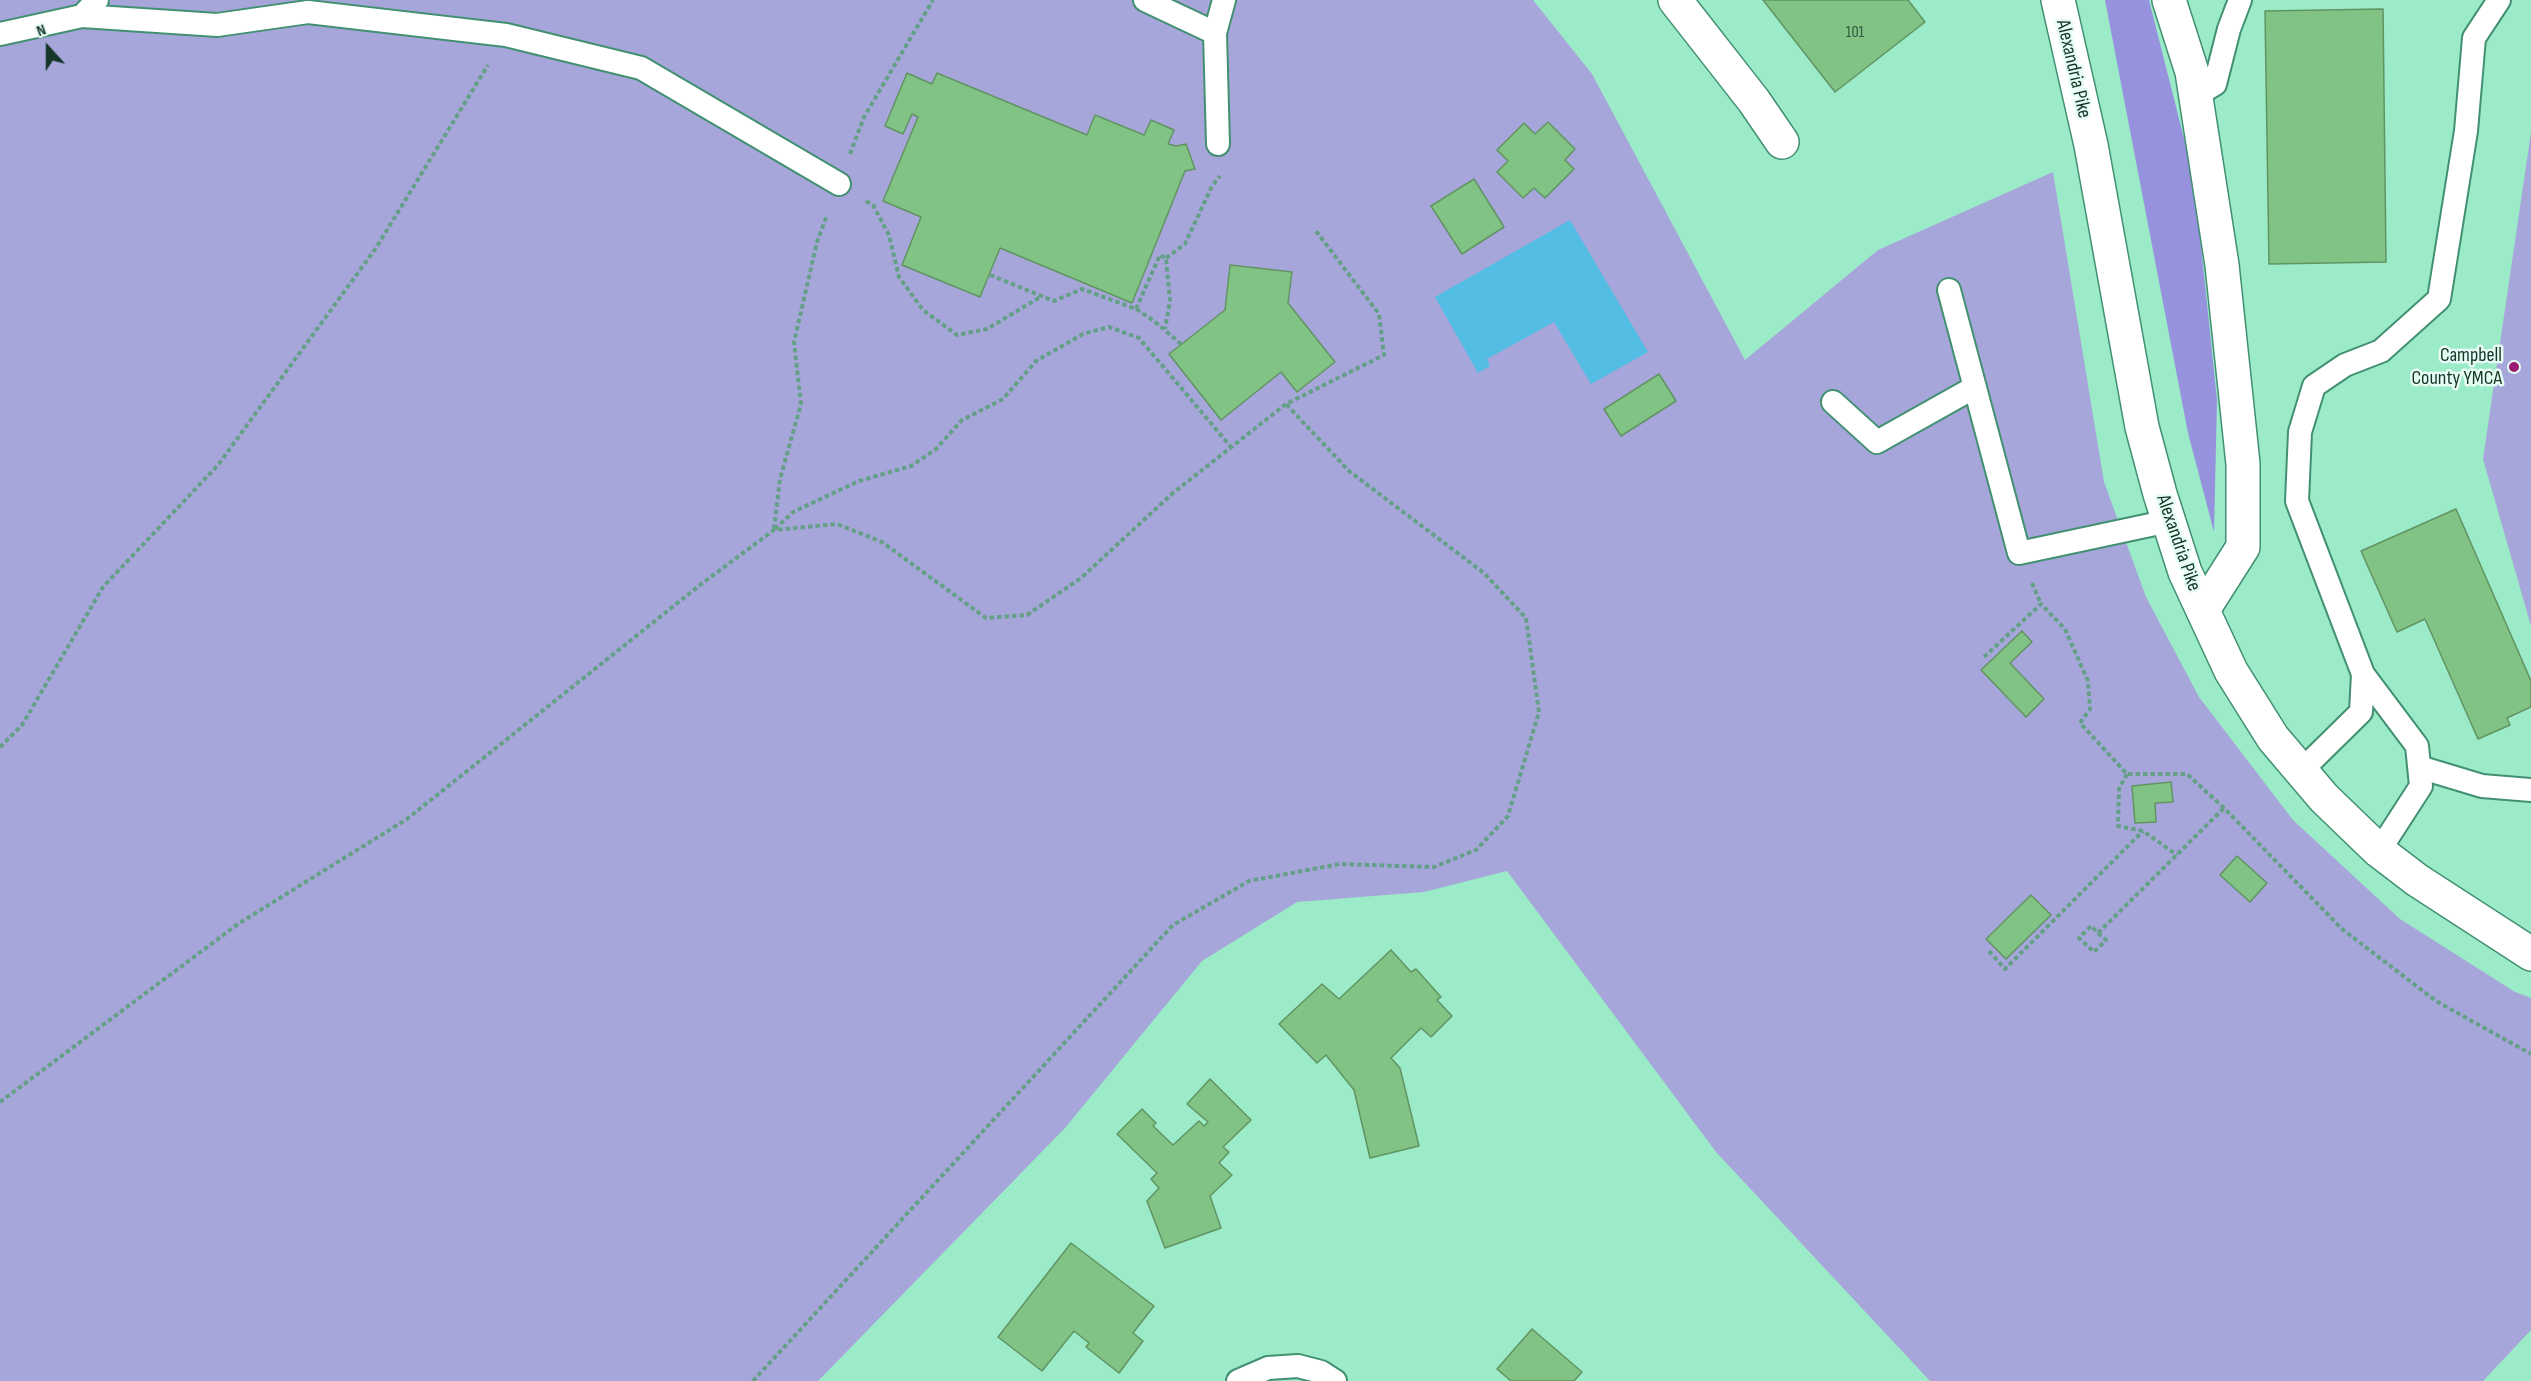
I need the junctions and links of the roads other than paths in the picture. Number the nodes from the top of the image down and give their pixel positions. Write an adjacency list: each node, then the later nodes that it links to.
1 (1145, 0): 9 (lane)
2 (1224, 0): 9 (lane)
3 (1675, 0): 12 (main road)
4 (2058, 0): 18 (main road, Alexandria Pike)
5 (2169, 0): 11 (main road)
6 (2240, 0): 11 (lane)
7 (2491, 1): 20 (lane)
8 (89, 8): 10 (lane); 14 (lane)
9 (1215, 33): 13 (lane)
10 (0, 34)
11 (2195, 96): 19 (main road)
12 (1782, 142)
13 (1218, 144)
14 (838, 184)
15 (1949, 290): 16 (lane)
16 (1975, 387): 17 (lane); 18 (lane)
17 (1833, 402)
18 (2169, 521): 19 (main road, Alexandria Pike)
19 (2203, 610): 22 (main road, Alexandria Pike)
20 (2363, 674): 21 (lane); 22 (lane)
21 (2419, 767): 23 (lane); 24 (lane)
22 (2301, 771): 24 (main road, Alexandria Pike)
23 (2531, 790)
24 (2379, 851): 25 (main road, Alexandria Pike)
25 (2531, 954)
26 (1238, 1381): 27 (lane)
27 (1335, 1381)

